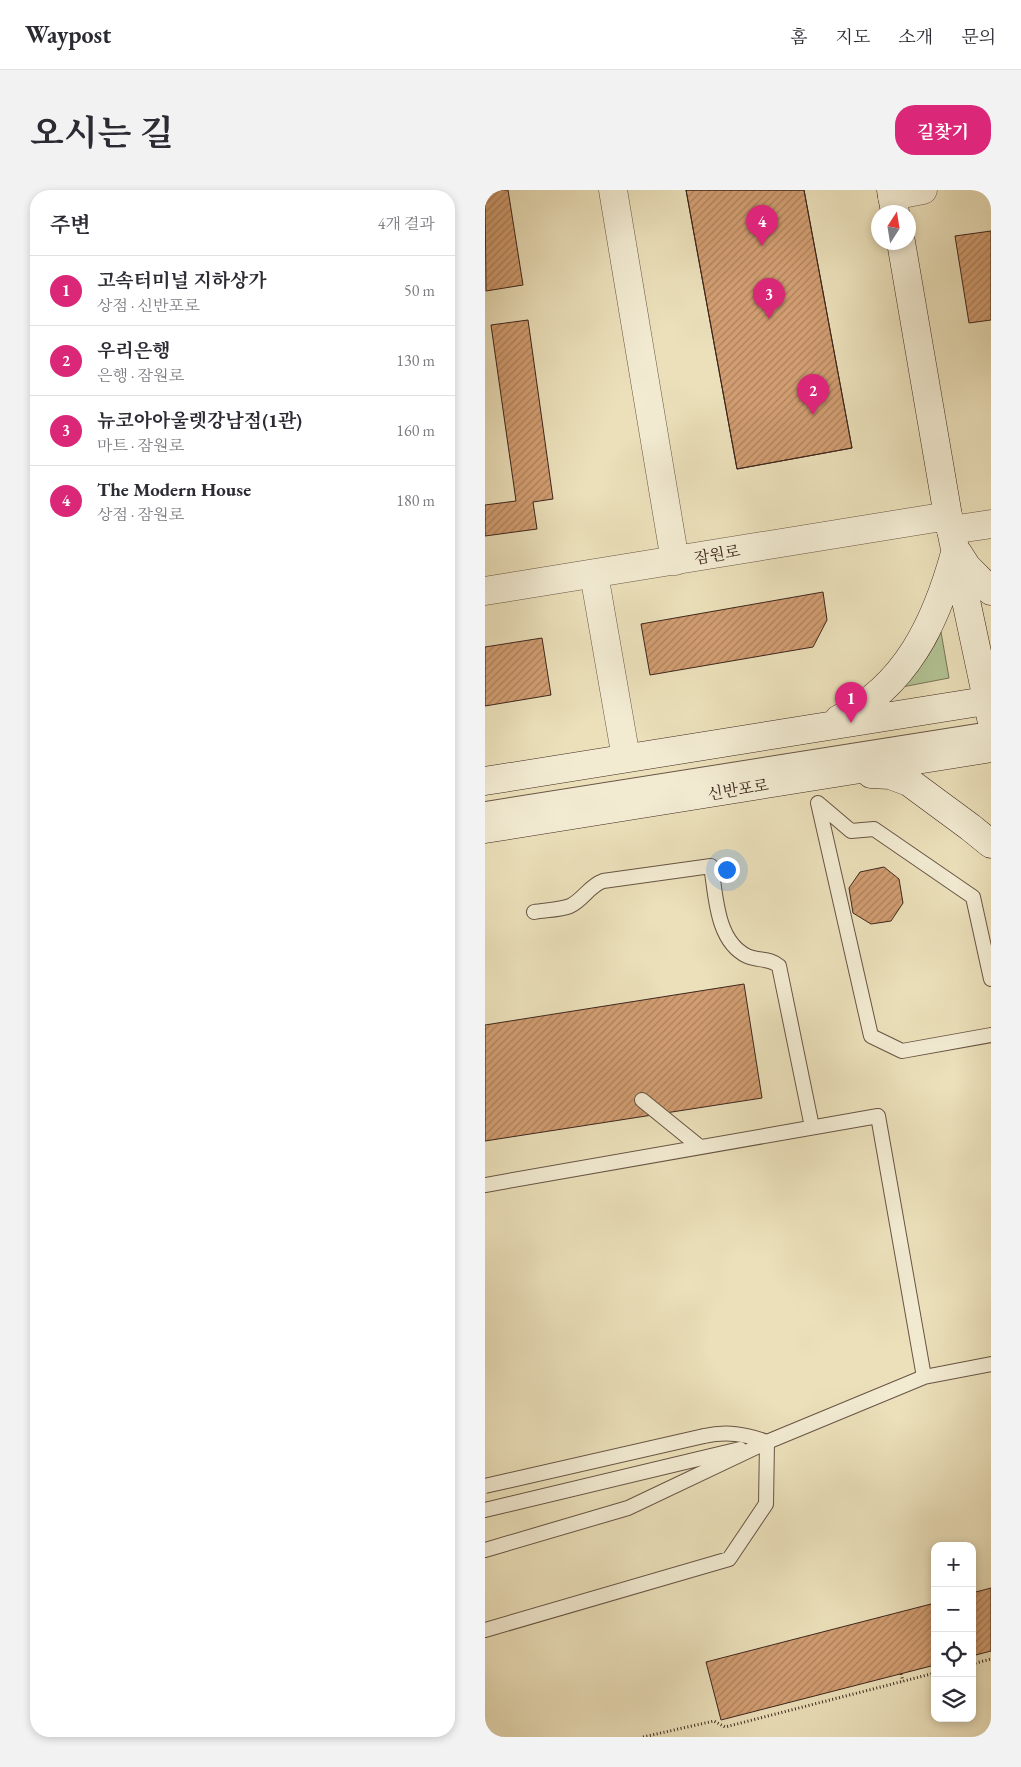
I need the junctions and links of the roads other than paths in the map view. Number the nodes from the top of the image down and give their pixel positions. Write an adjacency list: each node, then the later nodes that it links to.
1 (613, 190): 7 (main road)
2 (923, 190): 3 (main road)
3 (893, 199)
4 (902, 250): 6 (main road)
5 (991, 524): 6 (main road, 잠원로)
6 (952, 532): 7 (main road, 잠원로); 10 (main road); 11 (main road); 12 (main road)
7 (675, 561): 8 (main road, 잠원로)
8 (594, 574): 9 (main road, 잠원로); 15 (main road)
9 (485, 591)
10 (991, 591)
11 (990, 707): 12 (main road)
12 (820, 727): 15 (main road)
13 (991, 729): 19 (lane)
14 (991, 748): 16 (main road, 신반포로)
15 (626, 758): 17 (main road)
16 (809, 777): 18 (lane); 20 (main road, 신반포로); 21 (main road)
17 (485, 781)
18 (818, 803): 23 (lane); 24 (lane)
19 (485, 809)
20 (485, 829)
21 (991, 844)
22 (534, 912): 26 (lane)
23 (991, 979)
24 (991, 1035)
25 (642, 1100): 27 (lane)
26 (813, 1127): 27 (lane); 30 (lane)
27 (700, 1147): 28 (lane)
28 (485, 1184)
29 (991, 1364): 30 (lane)
30 (924, 1377): 31 (lane)
31 (767, 1442): 32 (lane, bridge); 33 (lane); 34 (lane); 35 (lane)
32 (485, 1486)
33 (485, 1510)
34 (485, 1550)
35 (485, 1630)

